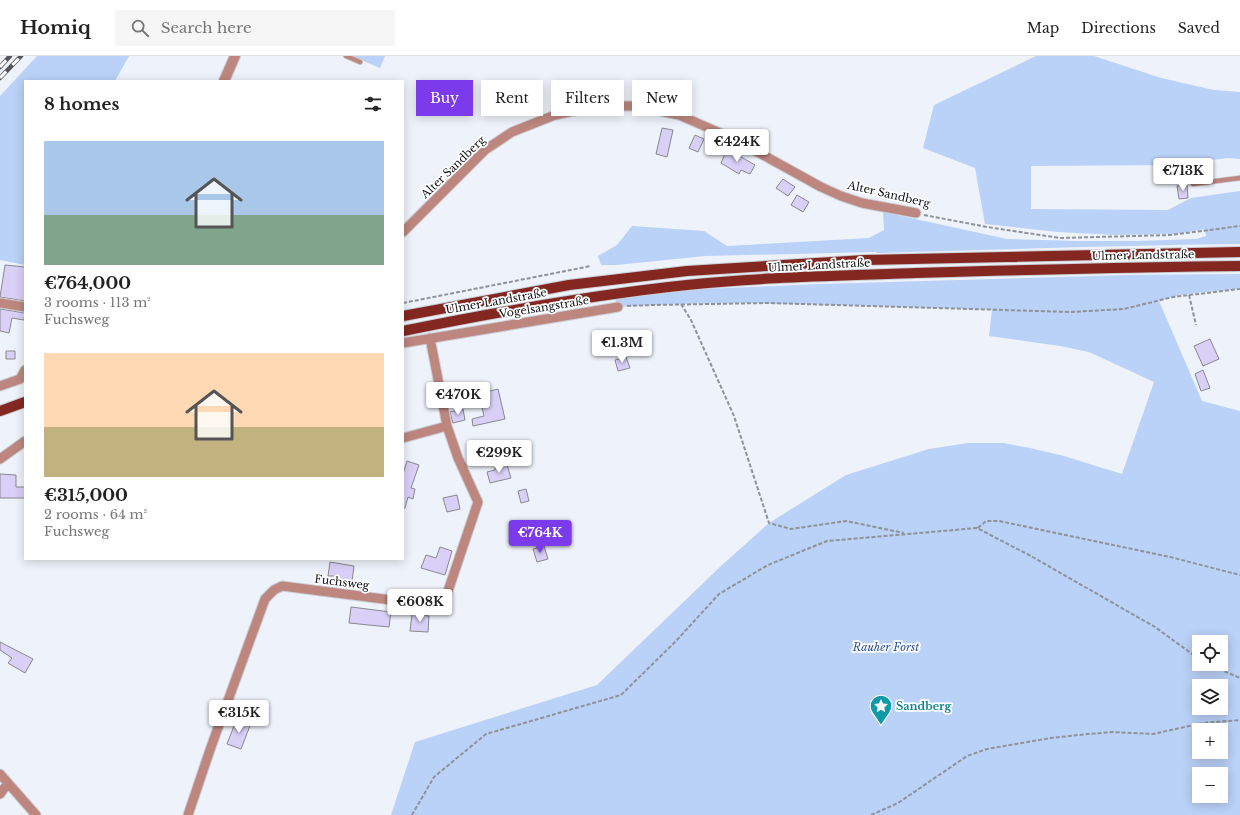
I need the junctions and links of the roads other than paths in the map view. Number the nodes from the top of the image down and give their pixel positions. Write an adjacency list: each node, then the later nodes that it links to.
1 (235, 56): 4 (street)
2 (346, 56): 3 (lane)
3 (360, 62)
4 (224, 80)
5 (1240, 178): 6 (lane)
6 (1193, 184)
7 (916, 214): 8 (street, Alter Sandberg)
8 (404, 231)
9 (1240, 252): 14 (main road, Ulmer Landstraße)
10 (1240, 266): 15 (main road, Ulmer Landstraße)
11 (0, 303): 12 (street)
12 (24, 307)
13 (618, 307): 16 (street, Vogelsangstraße)
14 (404, 316)
15 (404, 331)
16 (430, 338): 17 (street, Vogelsangstraße); 22 (street, Fuchsweg)
17 (404, 343)
18 (24, 372): 19 (street)
19 (0, 386)
20 (24, 402): 21 (main road)
21 (0, 411)
22 (447, 426): 23 (street); 30 (street, Fuchsweg)
23 (404, 438)
24 (24, 442): 25 (street)
25 (0, 459)
26 (0, 774): 27 (street)
27 (8, 783): 28 (street); 29 (street)
28 (0, 794)
29 (36, 815)
30 (188, 815)

